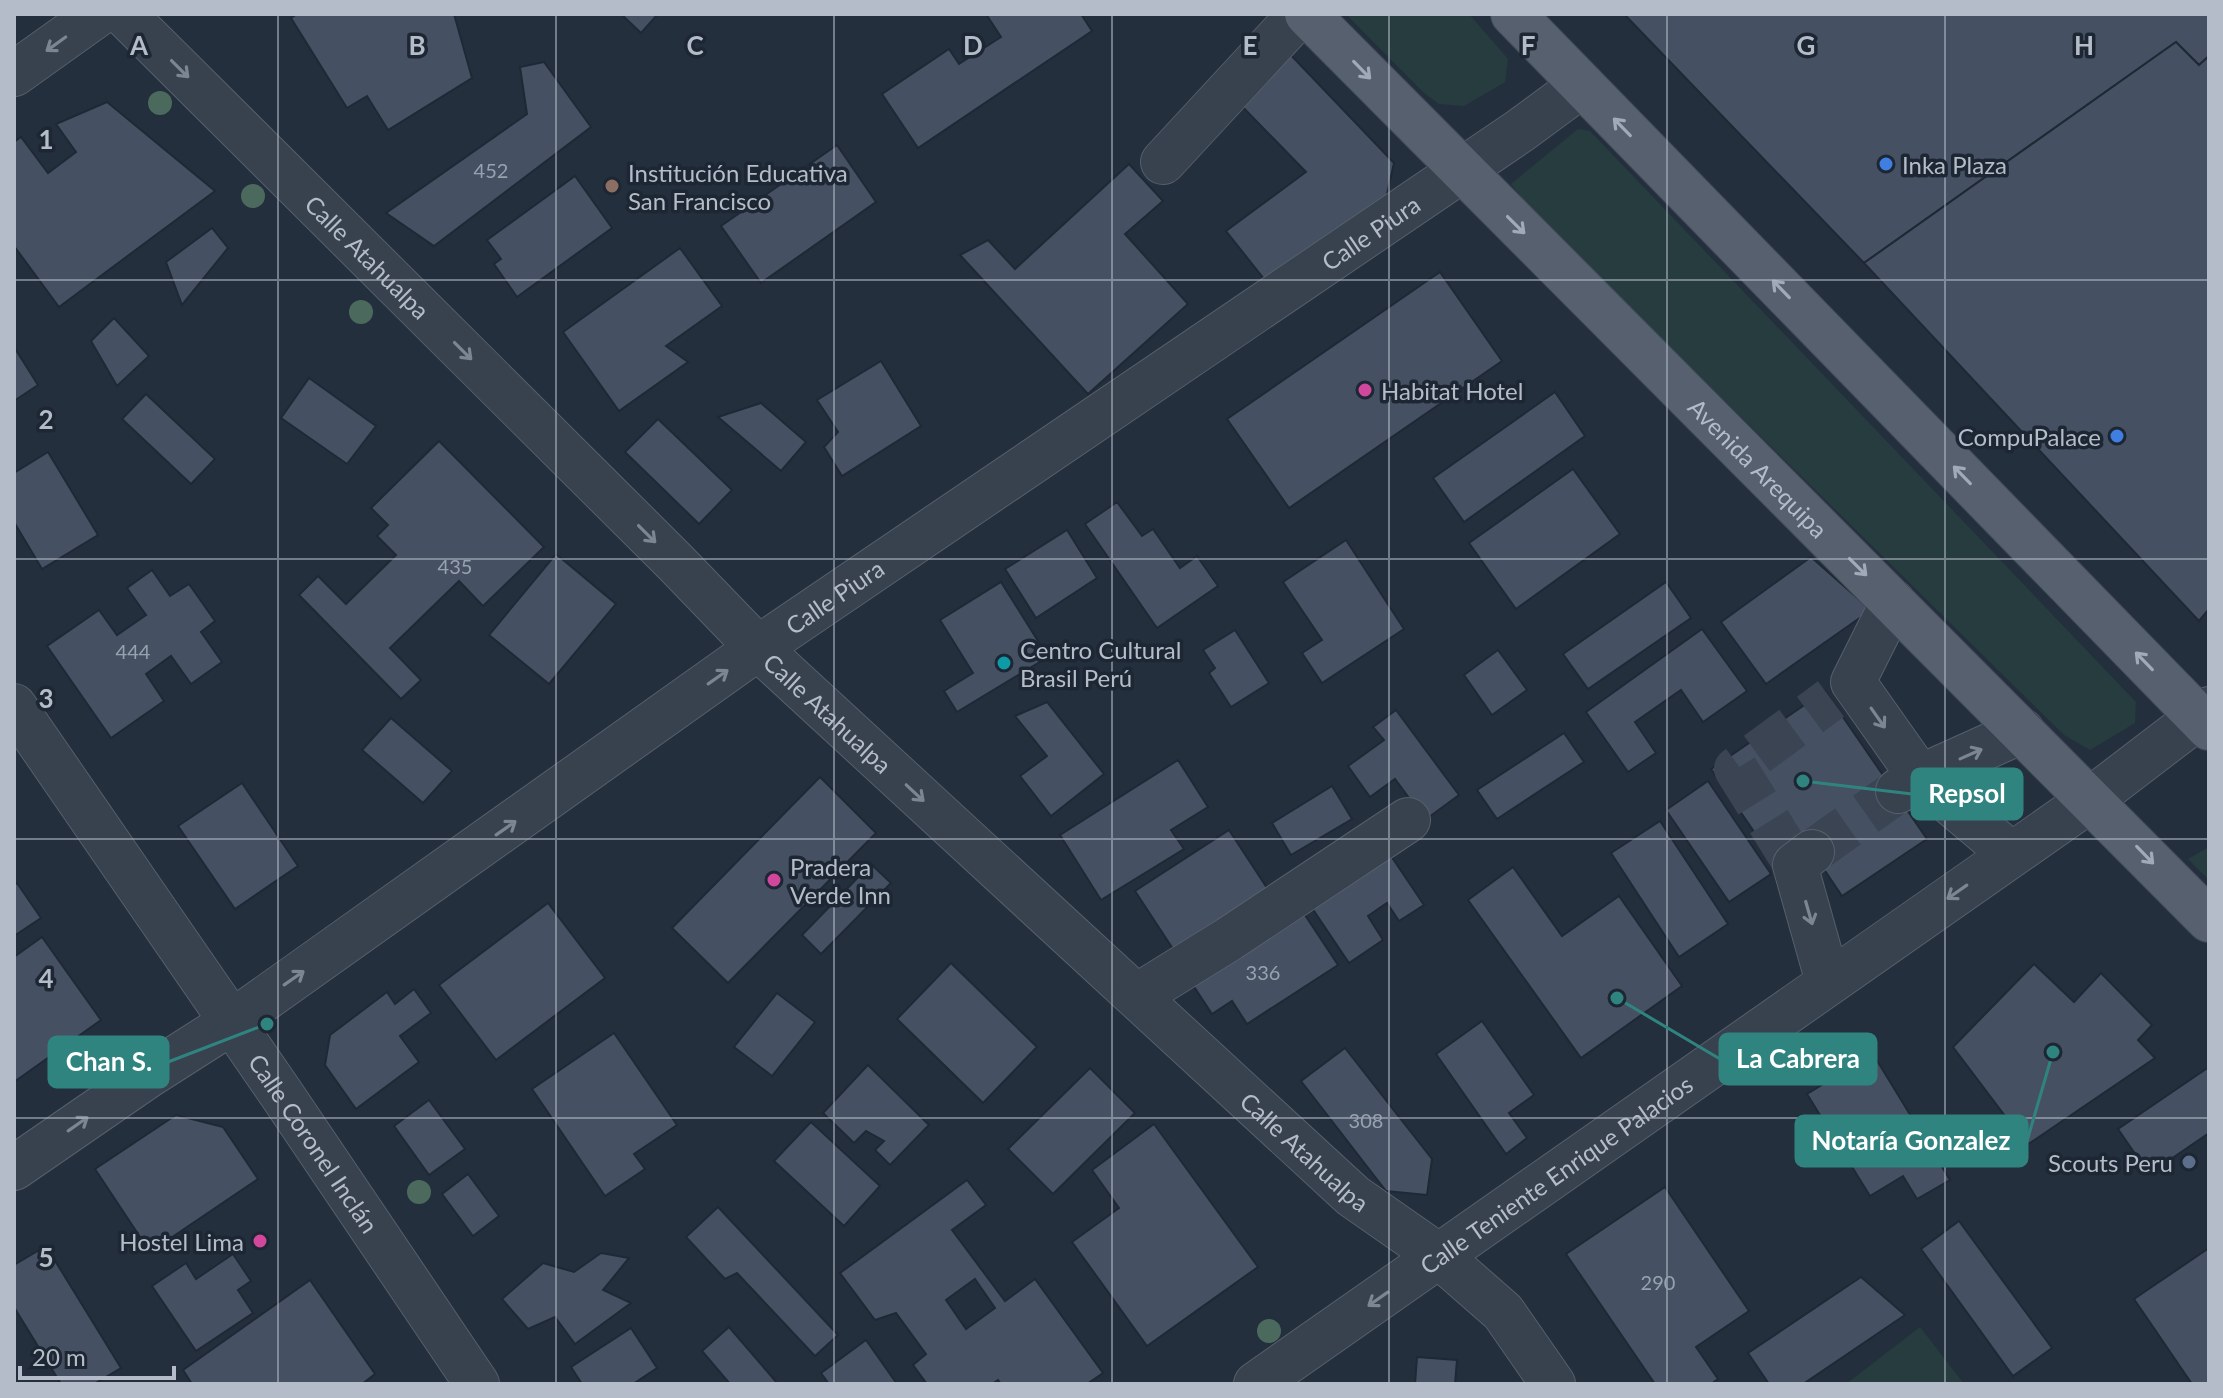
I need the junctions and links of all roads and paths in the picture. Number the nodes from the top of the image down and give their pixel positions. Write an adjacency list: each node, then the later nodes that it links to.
1 (98, 14): 6 (street, one-way to 6)
2 (124, 14): 11 (street, Calle Atahualpa, one-way to 11)
3 (1300, 14): 8 (street)
4 (1307, 14): 9 (main road, Avenida Arequipa, one-way to 9)
5 (1513, 14): 7 (main road)
6 (14, 74)
7 (1582, 85): 9 (street, Calle Piura); 13 (main road, one-way to 7)
8 (1163, 162)
9 (1461, 170): 10 (main road, Avenida Arequipa, one-way to 10); 11 (street, Calle Piura)
10 (1893, 602): 14 (main road, Avenida Arequipa); 15 (street, one-way to 15)
11 (758, 648): 22 (street, Calle Atahualpa, one-way to 22); 23 (street, Calle Piura, one-way to 11)
12 (14, 706): 23 (street, Calle Coronel Inclán)
13 (2205, 718): 16 (street, Calle Teniente Enrique Palacios)
14 (2022, 731): 15 (street, one-way to 14); 16 (main road, Avenida Arequipa)
15 (1908, 785): 18 (street)
16 (2090, 800): 18 (street, Calle Teniente Enrique Palacios); 20 (main road, Avenida Arequipa, one-way to 20)
17 (1408, 820): 22 (street)
18 (2011, 854): 21 (street, Calle Teniente Enrique Palacios, one-way to 21)
19 (1800, 859): 21 (street, one-way to 21)
20 (2209, 920)
21 (1828, 982): 25 (street, Calle Teniente Enrique Palacios)
22 (1137, 996): 25 (street, Calle Atahualpa)
23 (232, 1022): 24 (street, Calle Piura, one-way to 23); 26 (street, Calle Coronel Inclán)
24 (14, 1168)
25 (1439, 1256): 27 (street, Calle Teniente Enrique Palacios, one-way to 27); 28 (street, Calle Atahualpa)
26 (477, 1384)
27 (1256, 1384)
28 (1553, 1384)

